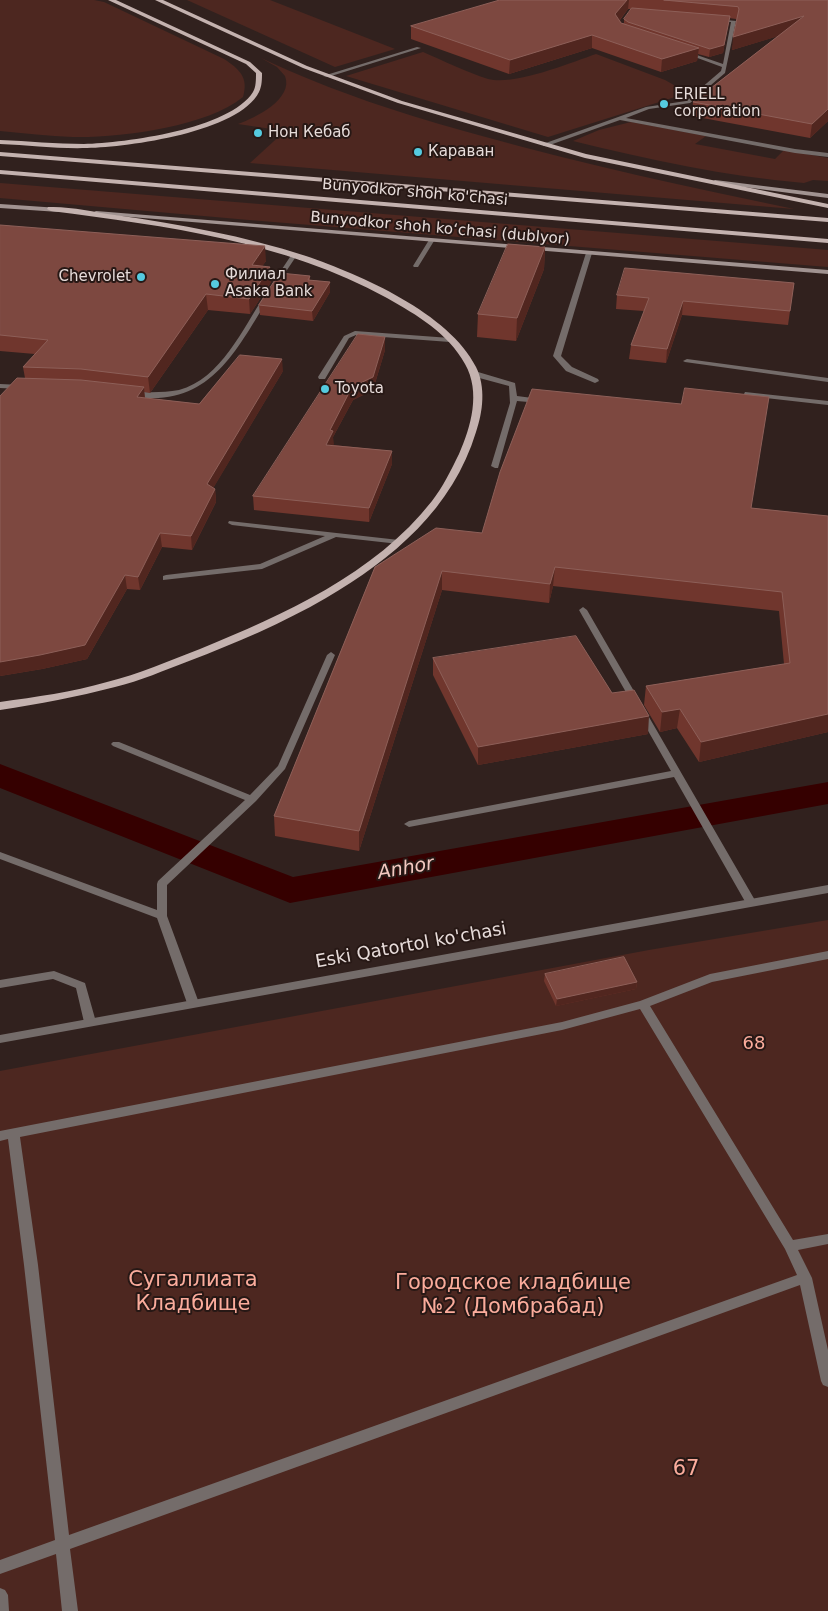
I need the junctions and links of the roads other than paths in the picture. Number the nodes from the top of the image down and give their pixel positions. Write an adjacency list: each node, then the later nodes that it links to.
1 (111, 0): 9 (main road)
2 (158, 0): 7 (main road)
3 (706, 19): 6 (street)
4 (419, 48): 7 (street)
5 (679, 51): 6 (street)
6 (726, 66): 8 (street)
7 (326, 76): 10 (main road)
8 (617, 118): 10 (street); 12 (street)
9 (0, 144): 13 (main road)
10 (545, 145): 15 (main road)
11 (0, 154): 13 (main road, Bunyodkor shoh ko'chasi)
12 (828, 155)
13 (166, 168): 20 (main road, Bunyodkor shoh ko'chasi)
14 (0, 172): 22 (main road, Bunyodkor shoh ko'chasi)
15 (688, 178): 16 (street); 18 (main road)
16 (828, 196)
17 (0, 205): 19 (street, Bunyodkor shoh koʻchasi (dublyor))
18 (828, 206)
19 (51, 209): 21 (street, Bunyodkor shoh koʻchasi (dublyor)); 24 (main road)
20 (828, 220)
21 (431, 240): 23 (street, Bunyodkor shoh koʻchasi (dublyor)); 25 (street)
22 (828, 241)
23 (589, 253): 26 (street, Bunyodkor shoh koʻchasi (dublyor)); 32 (street)
24 (294, 255): 27 (main road); 35 (street)
25 (416, 266)
26 (828, 272)
27 (450, 340): 29 (main road); 30 (street)
28 (687, 361): 31 (street)
29 (475, 374): 37 (street); 43 (main road)
30 (322, 376)
31 (828, 380)
32 (595, 381)
33 (0, 386): 34 (street)
34 (28, 387)
35 (123, 393)
36 (748, 394): 39 (street)
37 (513, 398): 38 (street); 40 (street)
38 (551, 402)
39 (828, 403)
40 (495, 466)
41 (232, 523): 42 (street)
42 (334, 535): 43 (street); 44 (street)
43 (399, 542): 47 (main road)
44 (166, 578)
45 (583, 610): 49 (street)
46 (331, 655): 50 (street)
47 (0, 706)
48 (116, 744): 50 (street)
49 (677, 772): 51 (street); 54 (street)
50 (252, 800): 55 (street)
51 (409, 824)
52 (0, 855): 55 (street)
53 (828, 889): 54 (street, Eski Qatortol ko'chasi)
54 (751, 902): 58 (street, Eski Qatortol ko'chasi)
55 (162, 916): 58 (street)
56 (828, 955): 59 (street)
57 (0, 984): 60 (street)
58 (193, 1003): 60 (street, Eski Qatortol ko'chasi)
59 (644, 1004): 62 (street); 64 (street)
60 (90, 1022): 61 (street, Eski Qatortol ko'chasi)
61 (0, 1039)
62 (6, 1135): 67 (street)
63 (828, 1239): 64 (street)
64 (790, 1246): 65 (street)
65 (805, 1278): 66 (street); 67 (street)
66 (828, 1381)
67 (62, 1544): 68 (street); 71 (street)
68 (0, 1567)
69 (0, 1595): 70 (street)
70 (1, 1611)
71 (70, 1611)

